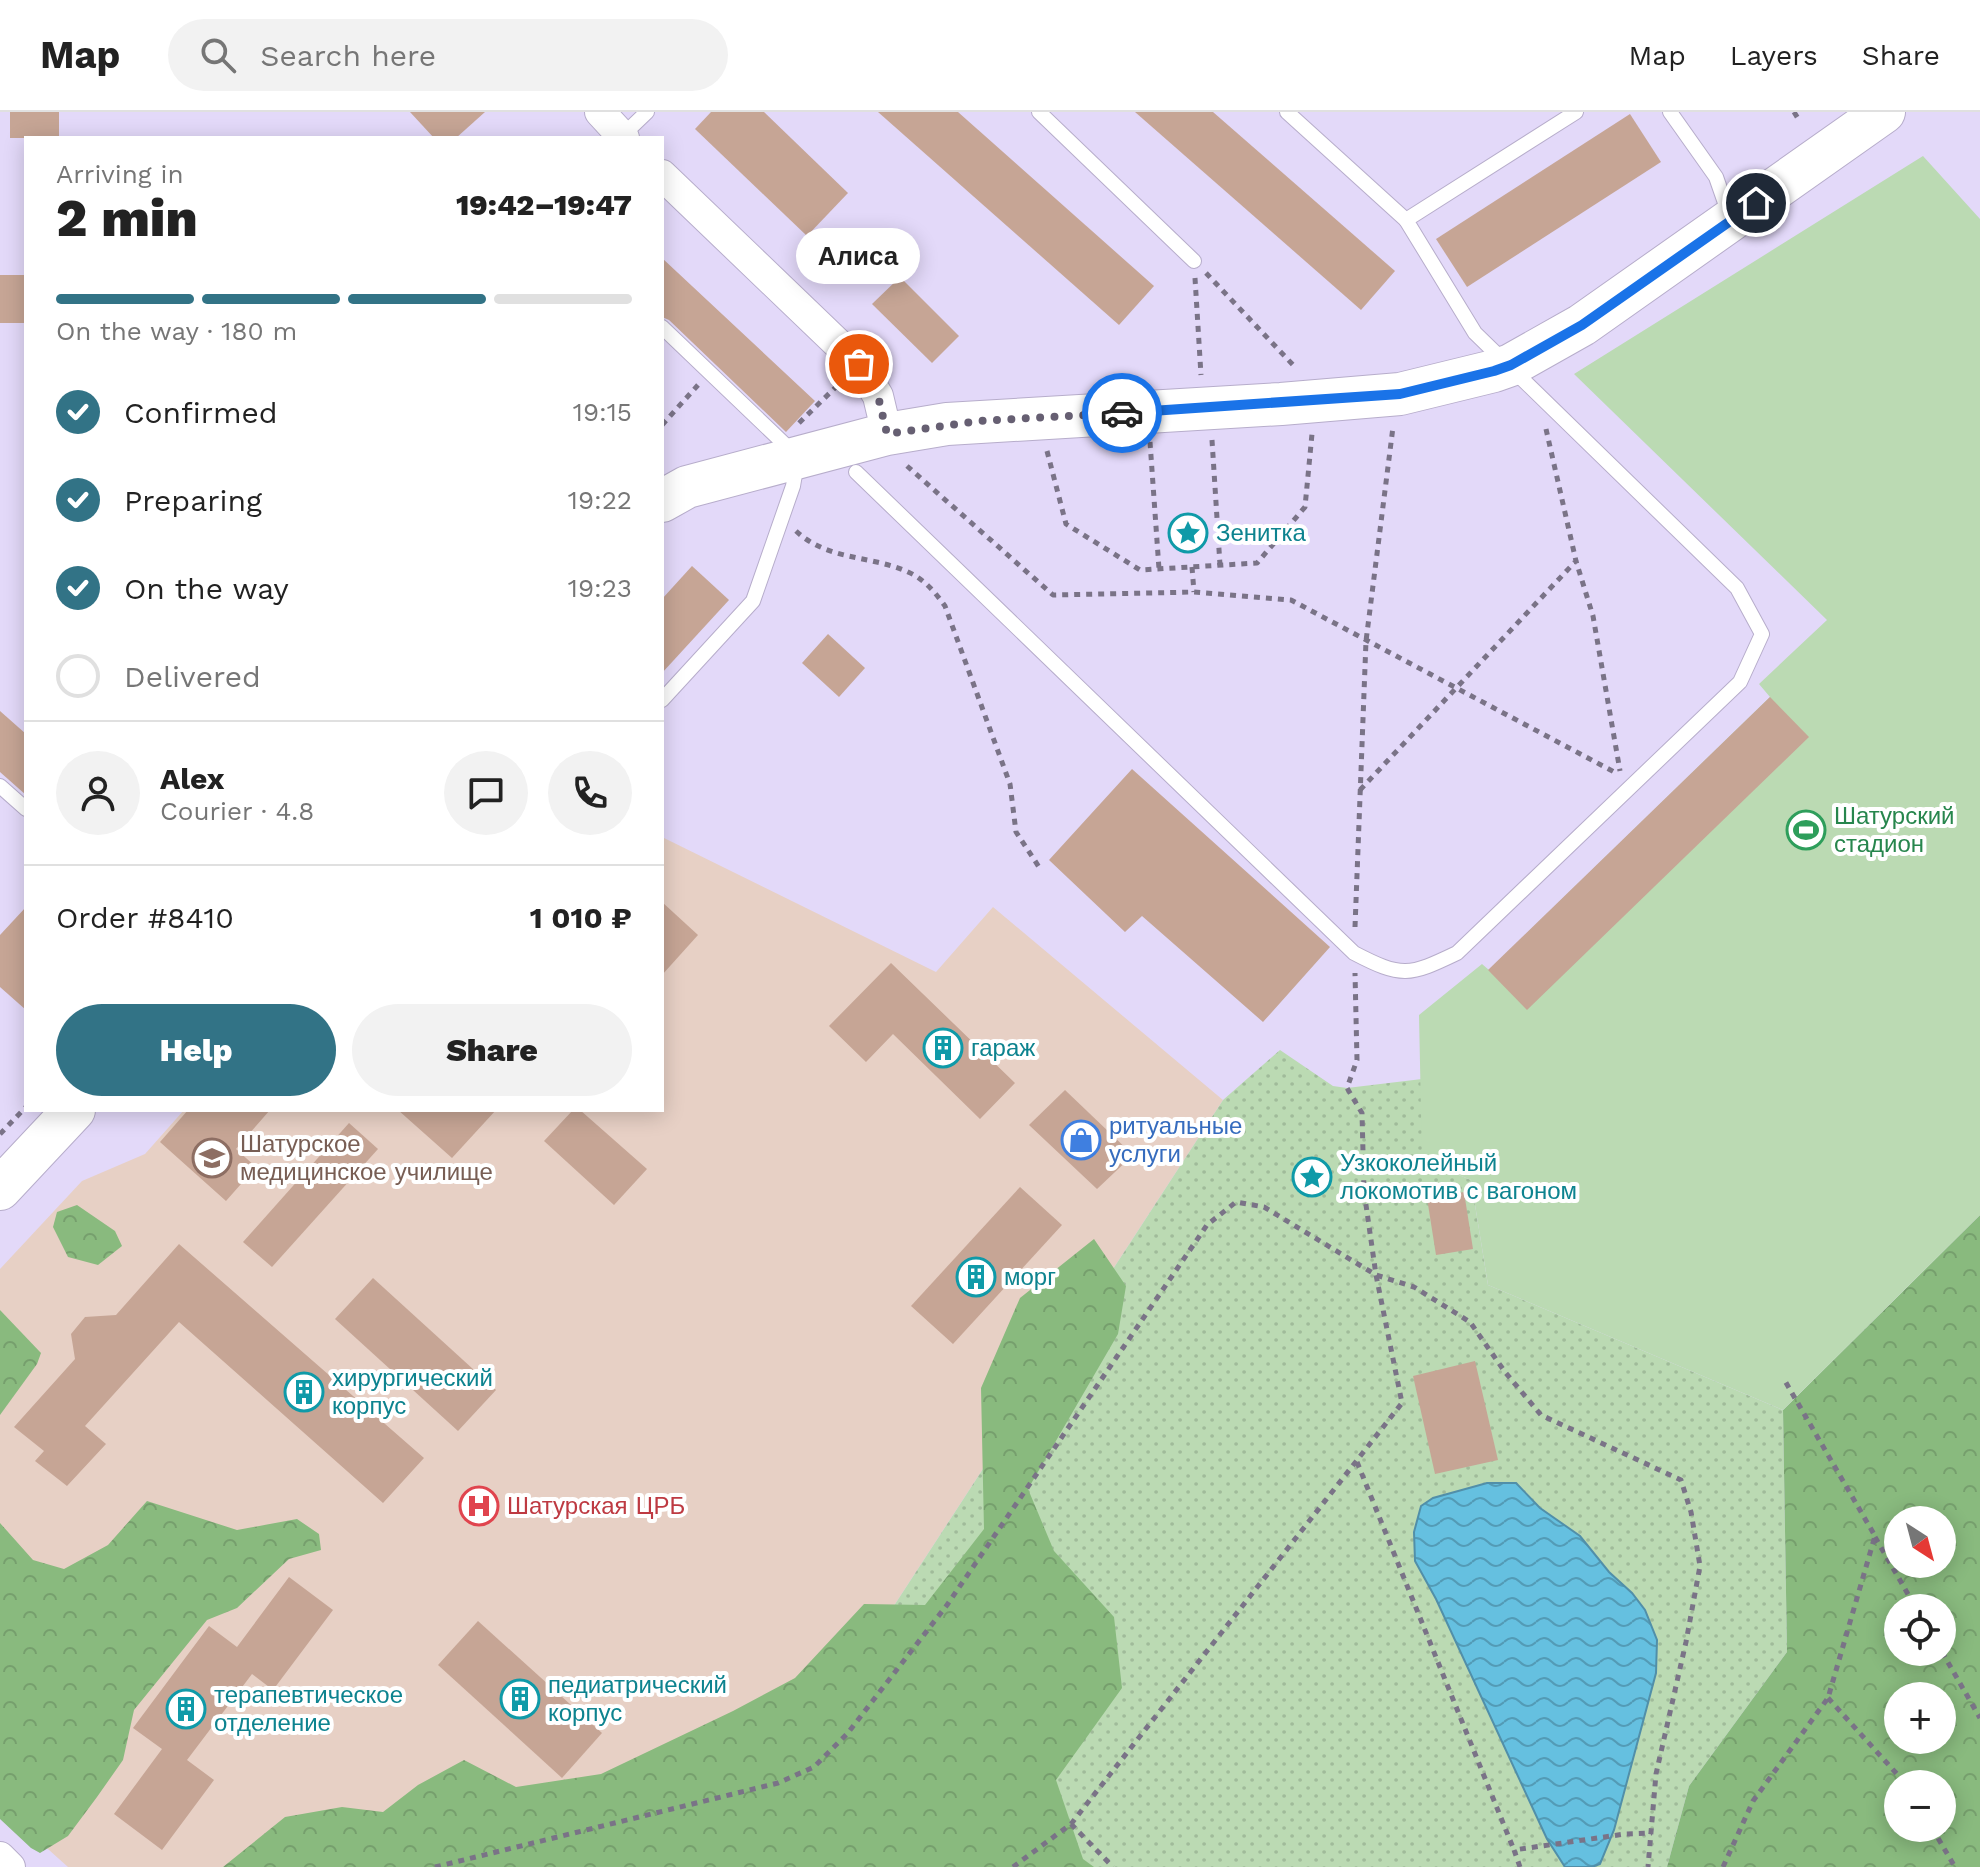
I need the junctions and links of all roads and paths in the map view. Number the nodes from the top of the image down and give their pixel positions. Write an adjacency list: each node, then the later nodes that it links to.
1 (600, 112): 10 (street)
2 (647, 112): 11 (lane)
3 (1039, 112): 15 (lane)
4 (1287, 112): 13 (lane)
5 (1576, 112): 13 (lane)
6 (1670, 112): 14 (lane)
7 (1794, 112): 9 (path)
8 (1884, 112): 14 (street)
9 (1799, 120)
10 (622, 136)
11 (624, 136)
12 (664, 177): 28 (street)
13 (1406, 220): 21 (lane)
14 (1731, 221): 21 (street)
15 (1194, 261): 17 (path); 19 (path)
16 (664, 329): 18 (lane)
17 (1295, 367)
18 (710, 373): 23 (path); 27 (lane)
19 (1201, 375)
20 (847, 376): 27 (path)
21 (1524, 379): 28 (street); 33 (path); 45 (lane)
22 (1394, 417): 38 (path)
23 (664, 423)
24 (1313, 425): 34 (path)
25 (1211, 435): 34 (path)
26 (1150, 441): 36 (path)
27 (790, 449): 28 (street); 31 (street); 32 (lane)
28 (897, 450): 37 (path)
29 (1047, 450): 36 (path)
30 (856, 472): 45 (lane)
31 (664, 500)
32 (783, 515): 40 (lane); 44 (path)
33 (1576, 561): 39 (path); 39 (path)
34 (1220, 565): 35 (path)
35 (1192, 567): 36 (path); 37 (path)
36 (1159, 569)
37 (1194, 592): 38 (path)
38 (1366, 641): 39 (path); 42 (path)
39 (1456, 689): 42 (path)
40 (664, 698)
41 (0, 786): 43 (lane)
42 (1360, 790): 45 (path)
43 (24, 807)
44 (1039, 867)
45 (1354, 953): 50 (path)
46 (24, 1109): 48 (path)
47 (72, 1112): 49 (street)
48 (0, 1134)
49 (0, 1189)
50 (1376, 1275): 52 (path); 60 (path); 65 (path)
51 (1785, 1381): 53 (path)
52 (1357, 1462): 59 (path); 62 (path)
53 (1875, 1536): 54 (path); 56 (path)
54 (1908, 1594)
55 (1950, 1666): 57 (path)
56 (1828, 1698): 58 (path); 70 (path)
57 (1980, 1718)
58 (1893, 1770)
59 (1071, 1824): 66 (path); 67 (path)
60 (1652, 1833): 62 (path); 69 (path)
61 (1940, 1842): 71 (path)
62 (1514, 1850): 68 (path)
63 (0, 1857): 64 (street)
64 (10, 1867)
65 (435, 1867)
66 (1013, 1867)
67 (1113, 1867)
68 (1520, 1867)
69 (1648, 1867)
70 (1723, 1867)
71 (1955, 1867)

